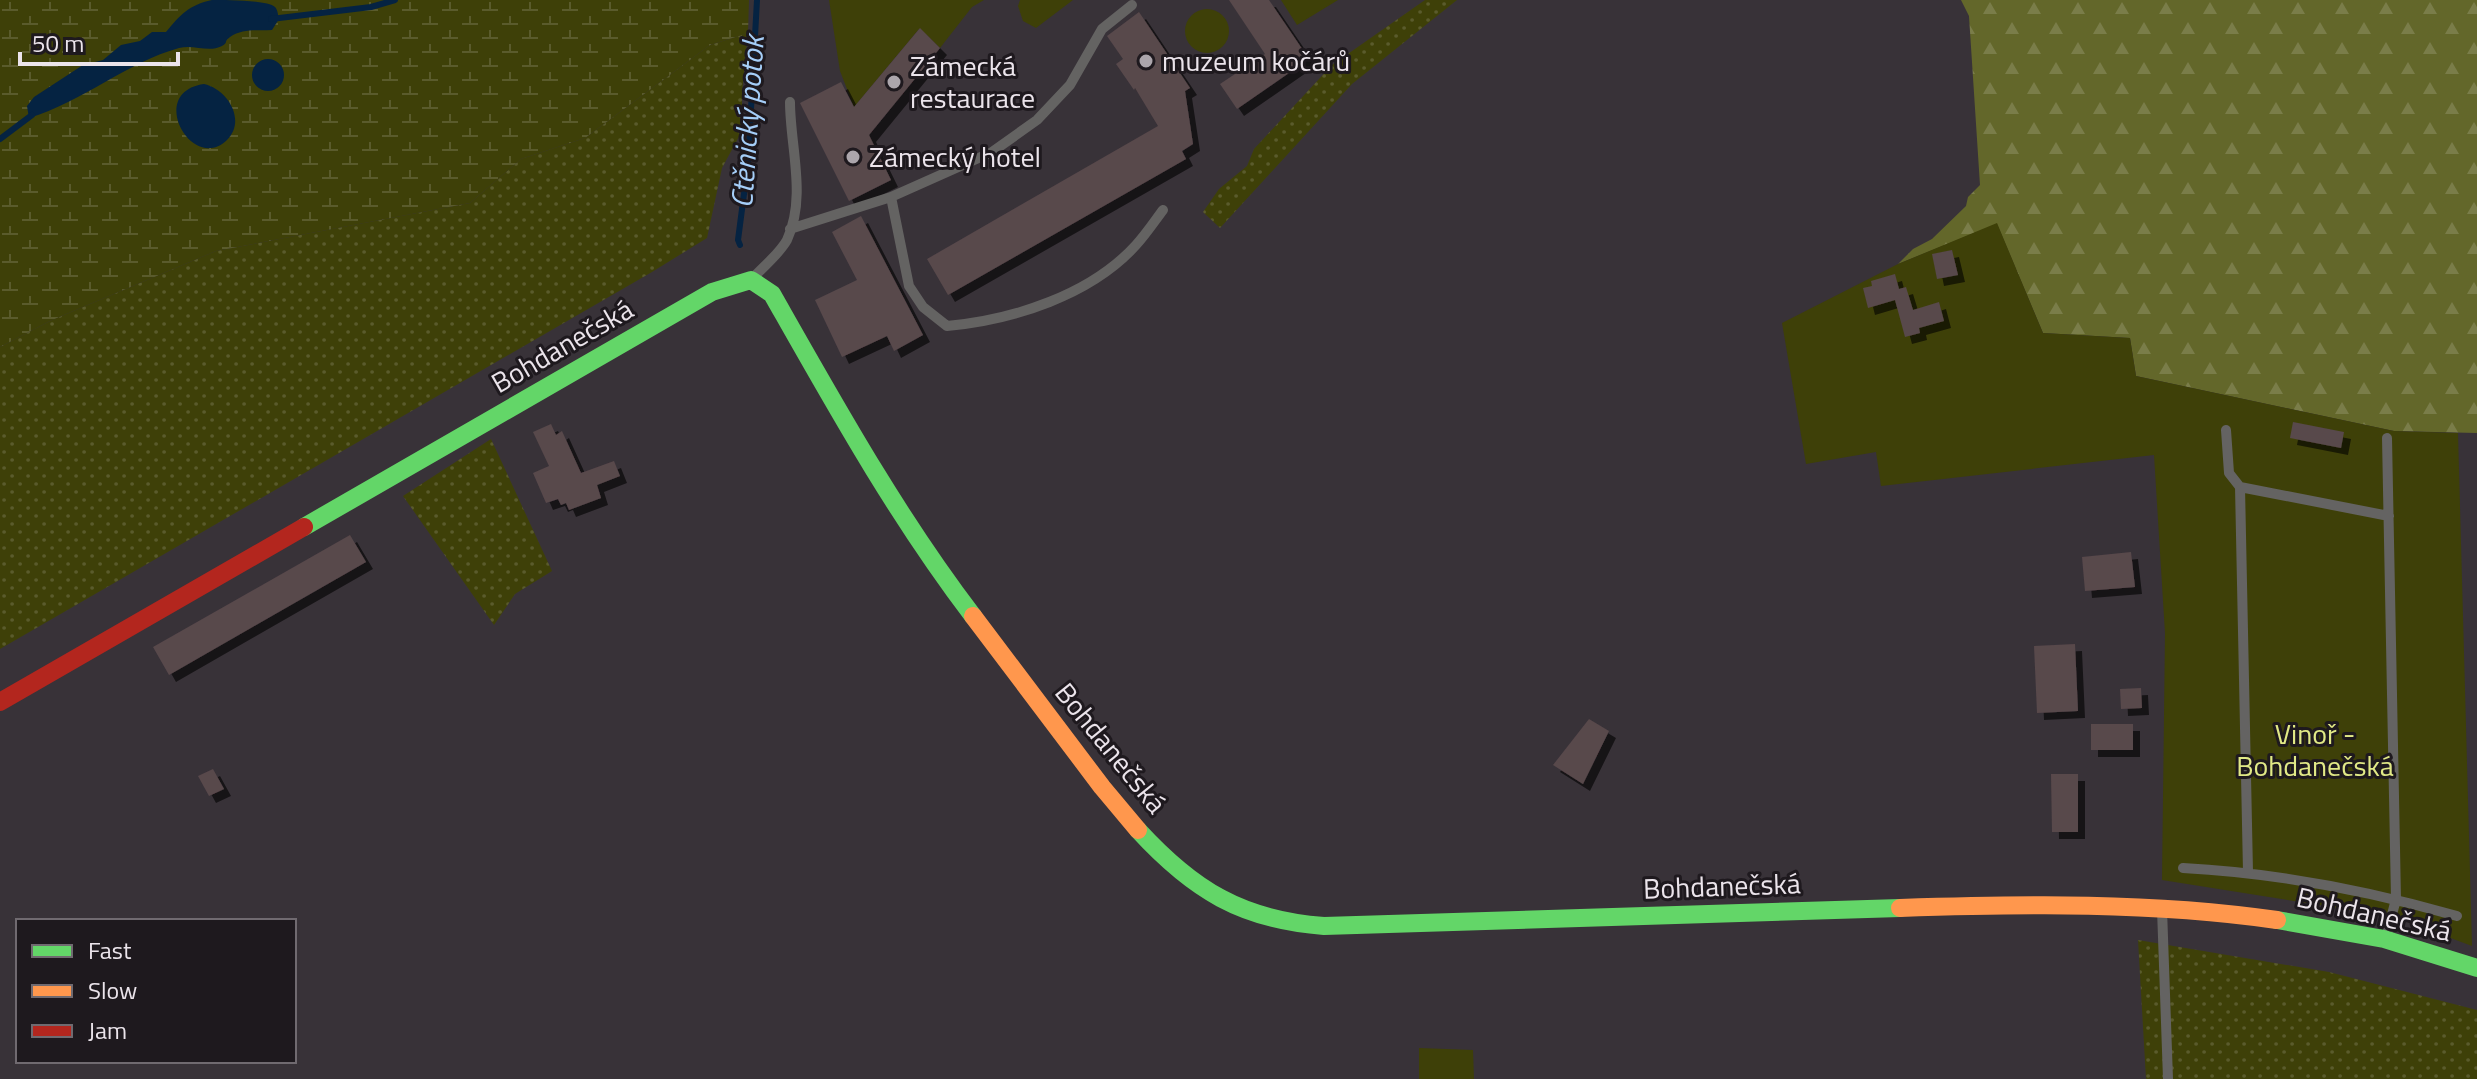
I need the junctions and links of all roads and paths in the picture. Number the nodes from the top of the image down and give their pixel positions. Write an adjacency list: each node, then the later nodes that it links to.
1 (1132, 5): 3 (lane)
2 (790, 102): 5 (lane)
3 (891, 197): 4 (lane); 5 (lane)
4 (1163, 210)
5 (790, 229): 6 (lane)
6 (751, 280): 11 (street, Bohdanečská); 15 (street, Bohdanečská)
7 (2226, 430): 9 (lane)
8 (2387, 438): 10 (lane)
9 (2240, 487): 10 (lane); 13 (lane)
10 (2389, 516): 14 (lane)
11 (0, 702)
12 (2183, 868): 13 (lane)
13 (2248, 872): 14 (lane)
14 (2396, 899): 16 (lane); 17 (lane)
15 (2162, 907): 17 (street, Bohdanečská); 19 (lane)
16 (2457, 916)
17 (2385, 940): 18 (street, Bohdanečská)
18 (2477, 968)
19 (2168, 1079)

